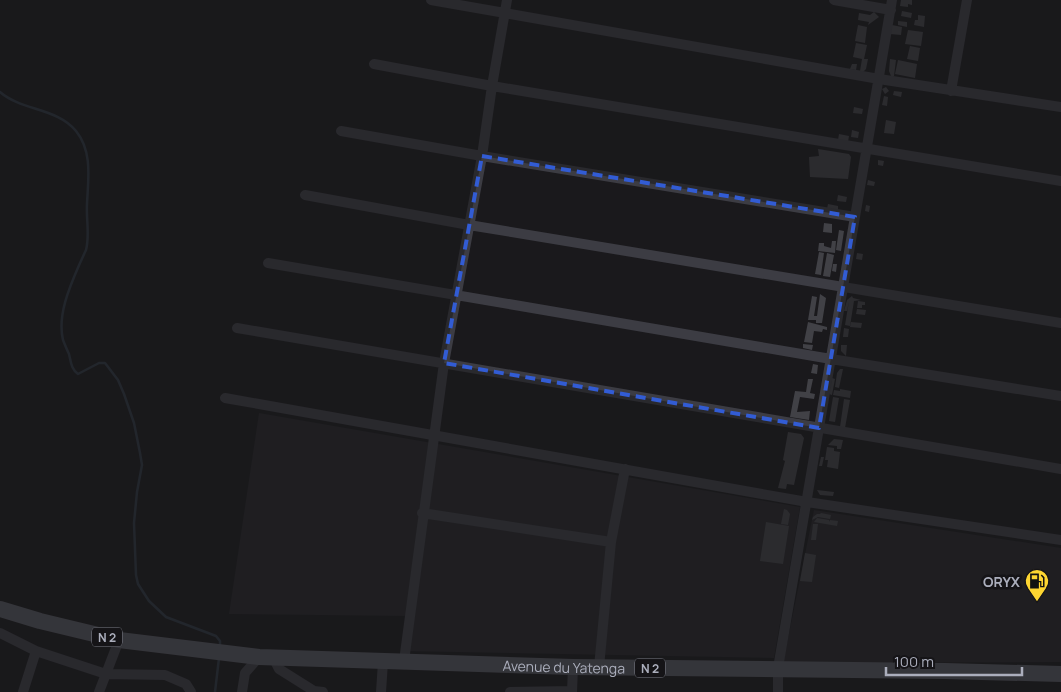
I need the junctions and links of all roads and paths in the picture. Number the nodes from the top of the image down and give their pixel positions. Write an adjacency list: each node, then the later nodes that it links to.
1 (431, 0): 6 (street)
2 (508, 0): 6 (street)
3 (834, 0): 5 (street)
4 (967, 0): 10 (street)
5 (891, 5): 8 (street)
6 (506, 14): 8 (street); 9 (street)
7 (374, 64): 9 (street)
8 (879, 79): 10 (street); 13 (street)
9 (492, 86): 13 (street); 14 (street)
10 (951, 91): 11 (street)
11 (1061, 107)
12 (341, 131): 14 (street)
13 (867, 148): 15 (street); 17 (street)
14 (482, 156): 17 (street); 18 (street)
15 (1061, 181)
16 (305, 195): 18 (street)
17 (855, 217): 20 (street)
18 (469, 225): 20 (street); 21 (street)
19 (268, 263): 21 (street)
20 (843, 287): 22 (street); 24 (street)
21 (456, 295): 24 (street); 25 (street)
22 (1061, 323)
23 (237, 328): 25 (street)
24 (831, 359): 26 (street); 28 (street)
25 (444, 363): 28 (street); 29 (street)
26 (1061, 396)
27 (224, 398): 29 (street)
28 (820, 428): 30 (street); 32 (street)
29 (433, 435): 31 (street); 33 (street)
30 (1061, 469)
31 (625, 470): 32 (street); 35 (street)
32 (807, 502): 34 (street); 46 (street)
33 (422, 513): 35 (street); 42 (street)
34 (1061, 540)
35 (611, 542): 45 (street)
36 (0, 609): 38 (main road, N 2)
37 (0, 633): 39 (street)
38 (119, 640): 40 (main road, Avenue du Yatenga / N 2); 47 (street)
39 (36, 651): 47 (street); 50 (street)
40 (258, 657): 41 (main road, Avenue du Yatenga / N 2); 53 (street)
41 (288, 659): 43 (main road, Avenue du Yatenga / N 2); 49 (street)
42 (404, 661): 43 (main road, Avenue du Yatenga / N 2); 44 (main road, Avenue du Yatenga / N 2)
43 (383, 662): 54 (street)
44 (573, 667): 45 (main road, Avenue du Yatenga / N 2); 56 (street)
45 (599, 667): 46 (main road, Avenue du Yatenga / N 2)
46 (778, 668): 48 (main road, Avenue du Yatenga / N 2); 57 (street)
47 (106, 674): 51 (street); 52 (street)
48 (1061, 674)
49 (317, 691)
50 (23, 692)
51 (99, 692)
52 (191, 692)
53 (242, 692)
54 (381, 692)
55 (510, 692): 56 (street)
56 (572, 692)
57 (778, 692)

